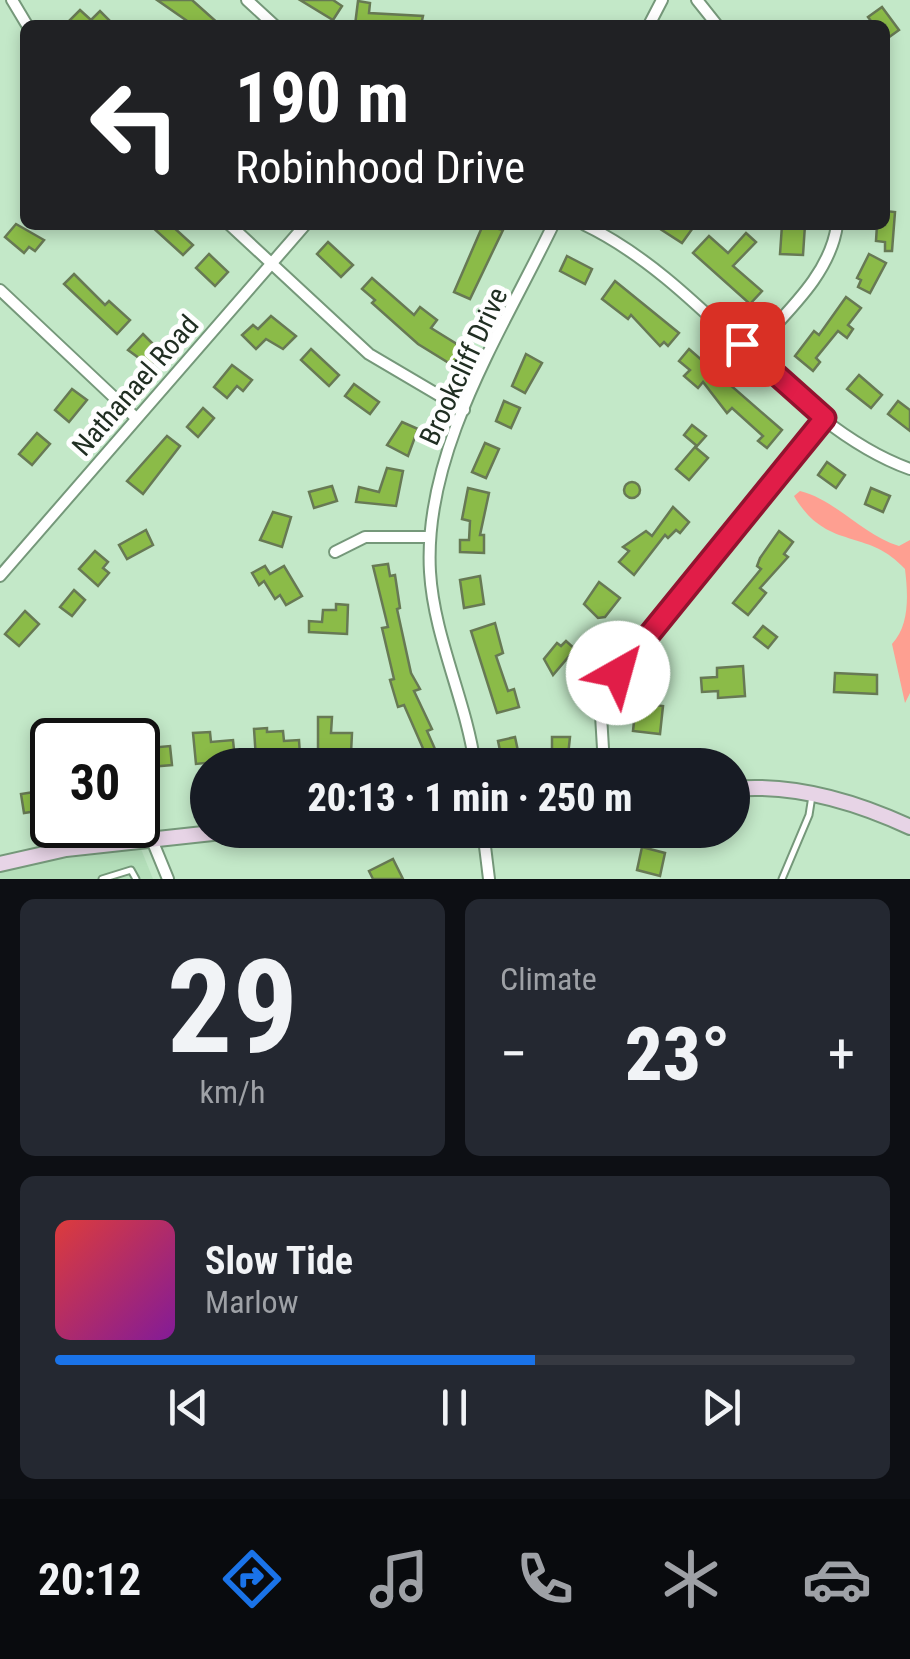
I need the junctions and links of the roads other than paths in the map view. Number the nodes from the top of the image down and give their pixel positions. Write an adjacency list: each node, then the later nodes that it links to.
1 (247, 0): 3 (street)
2 (697, 0): 4 (street)
3 (269, 20)
4 (712, 20)
5 (235, 230): 10 (street)
6 (301, 230): 10 (street, Nathanael Road)
7 (551, 230): 13 (street, Brookcliff Drive)
8 (593, 230): 12 (street)
9 (836, 230): 12 (street)
10 (272, 264): 13 (street); 14 (street, Nathanael Road)
11 (0, 290): 14 (street)
12 (751, 352): 15 (street)
13 (464, 410): 17 (street, Brookcliff Drive)
14 (136, 418): 19 (street, Nathanael Road)
15 (825, 418): 16 (street); 21 (street)
16 (910, 470)
17 (430, 537): 18 (street); 20 (street, Brookcliff Drive)
18 (335, 552)
19 (0, 576)
20 (471, 748)
21 (603, 748)
22 (750, 790): 23 (main road)
23 (812, 793): 24 (main road); 35 (lane)
24 (910, 827)
25 (190, 836): 26 (main road)
26 (160, 839)
27 (83, 848): 30 (main road)
28 (155, 848): 33 (street)
29 (485, 848): 34 (street)
30 (0, 864)
31 (102, 879): 32 (lane)
32 (136, 879)
33 (168, 879)
34 (489, 879)
35 (782, 879)

